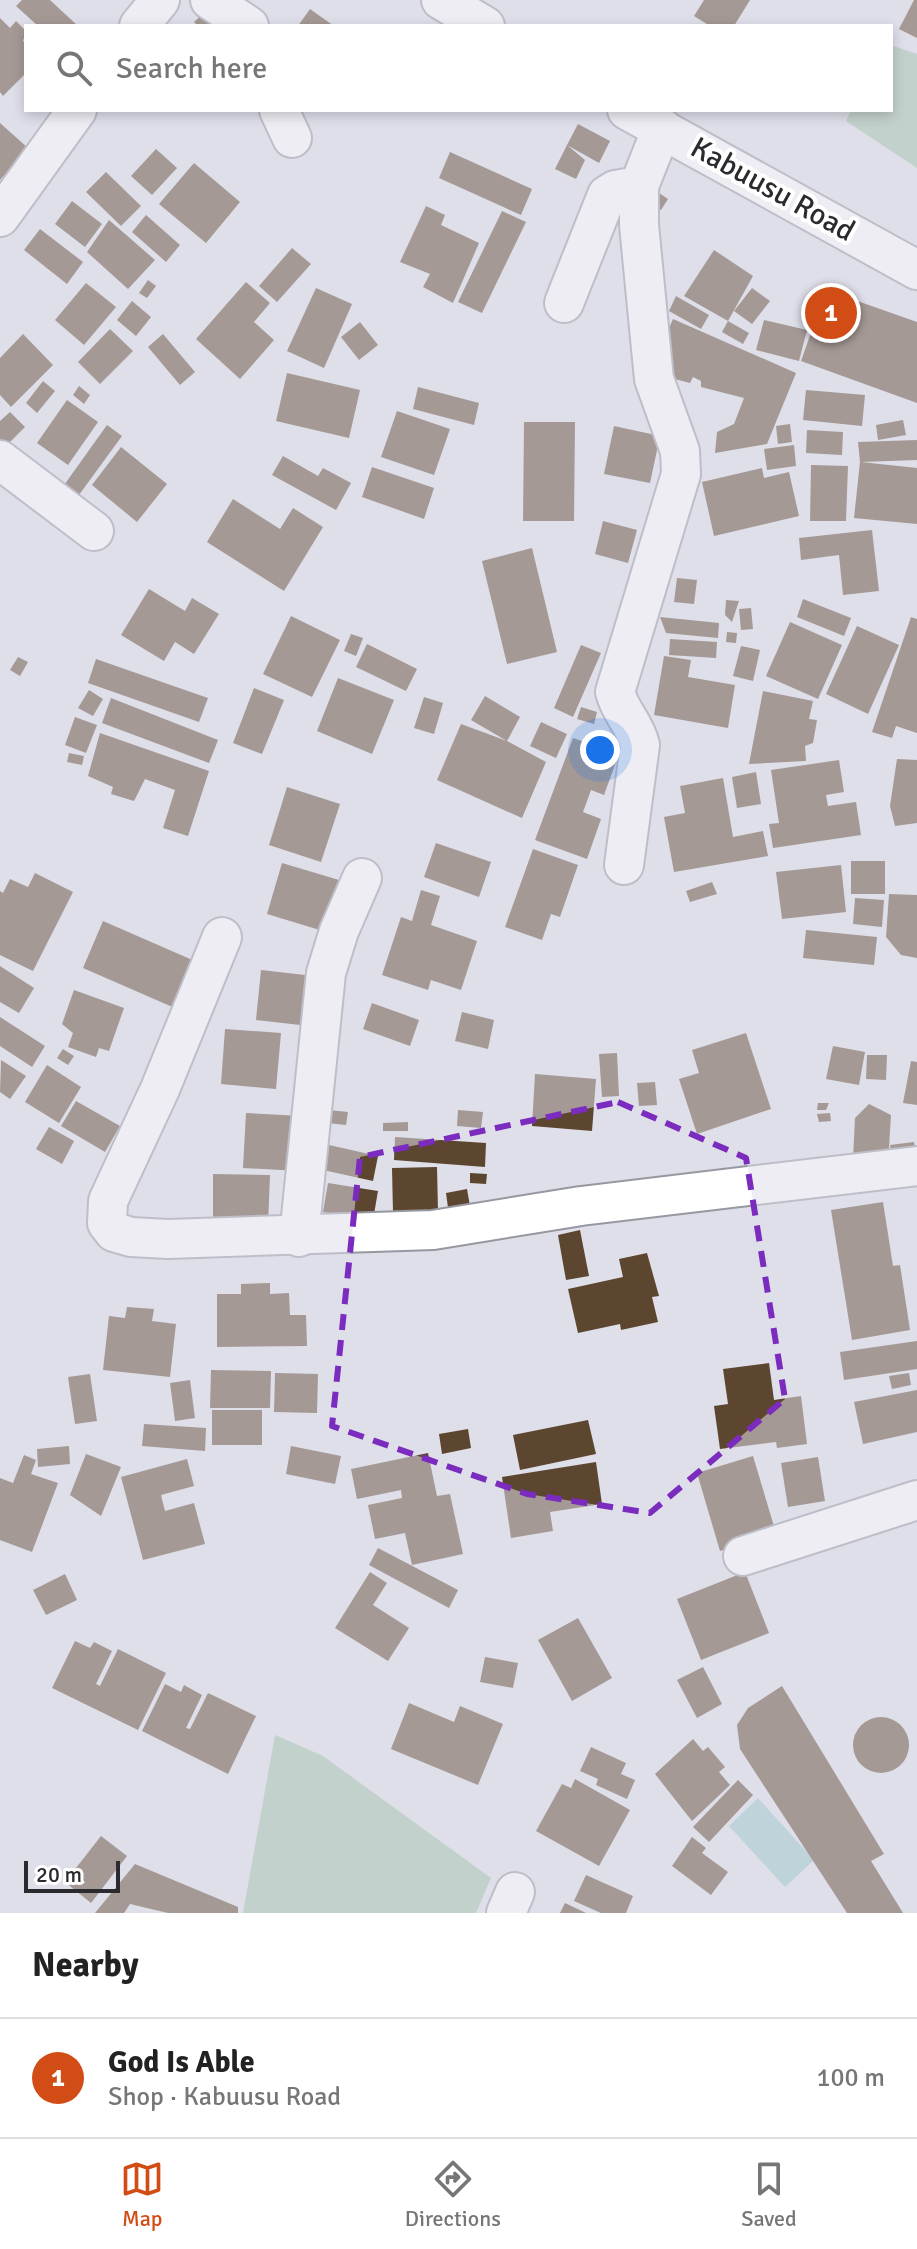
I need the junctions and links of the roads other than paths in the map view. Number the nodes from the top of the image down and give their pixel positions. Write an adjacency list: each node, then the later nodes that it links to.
1 (160, 0): 4 (street)
2 (210, 0): 5 (street)
3 (441, 0): 6 (street)
4 (141, 24)
5 (246, 24)
6 (482, 24)
7 (76, 112): 11 (street)
8 (631, 112): 9 (street, Kabuusu Road)
9 (662, 128): 10 (street); 12 (street, Kabuusu Road)
10 (639, 186): 13 (street); 16 (street)
11 (0, 217)
12 (917, 270)
13 (564, 303)
14 (0, 460): 15 (street)
15 (94, 531)
16 (624, 865)
17 (362, 878): 20 (street)
18 (222, 937): 20 (street)
19 (917, 1166): 20 (street)
20 (299, 1237)
21 (917, 1500): 22 (street)
22 (743, 1556)

